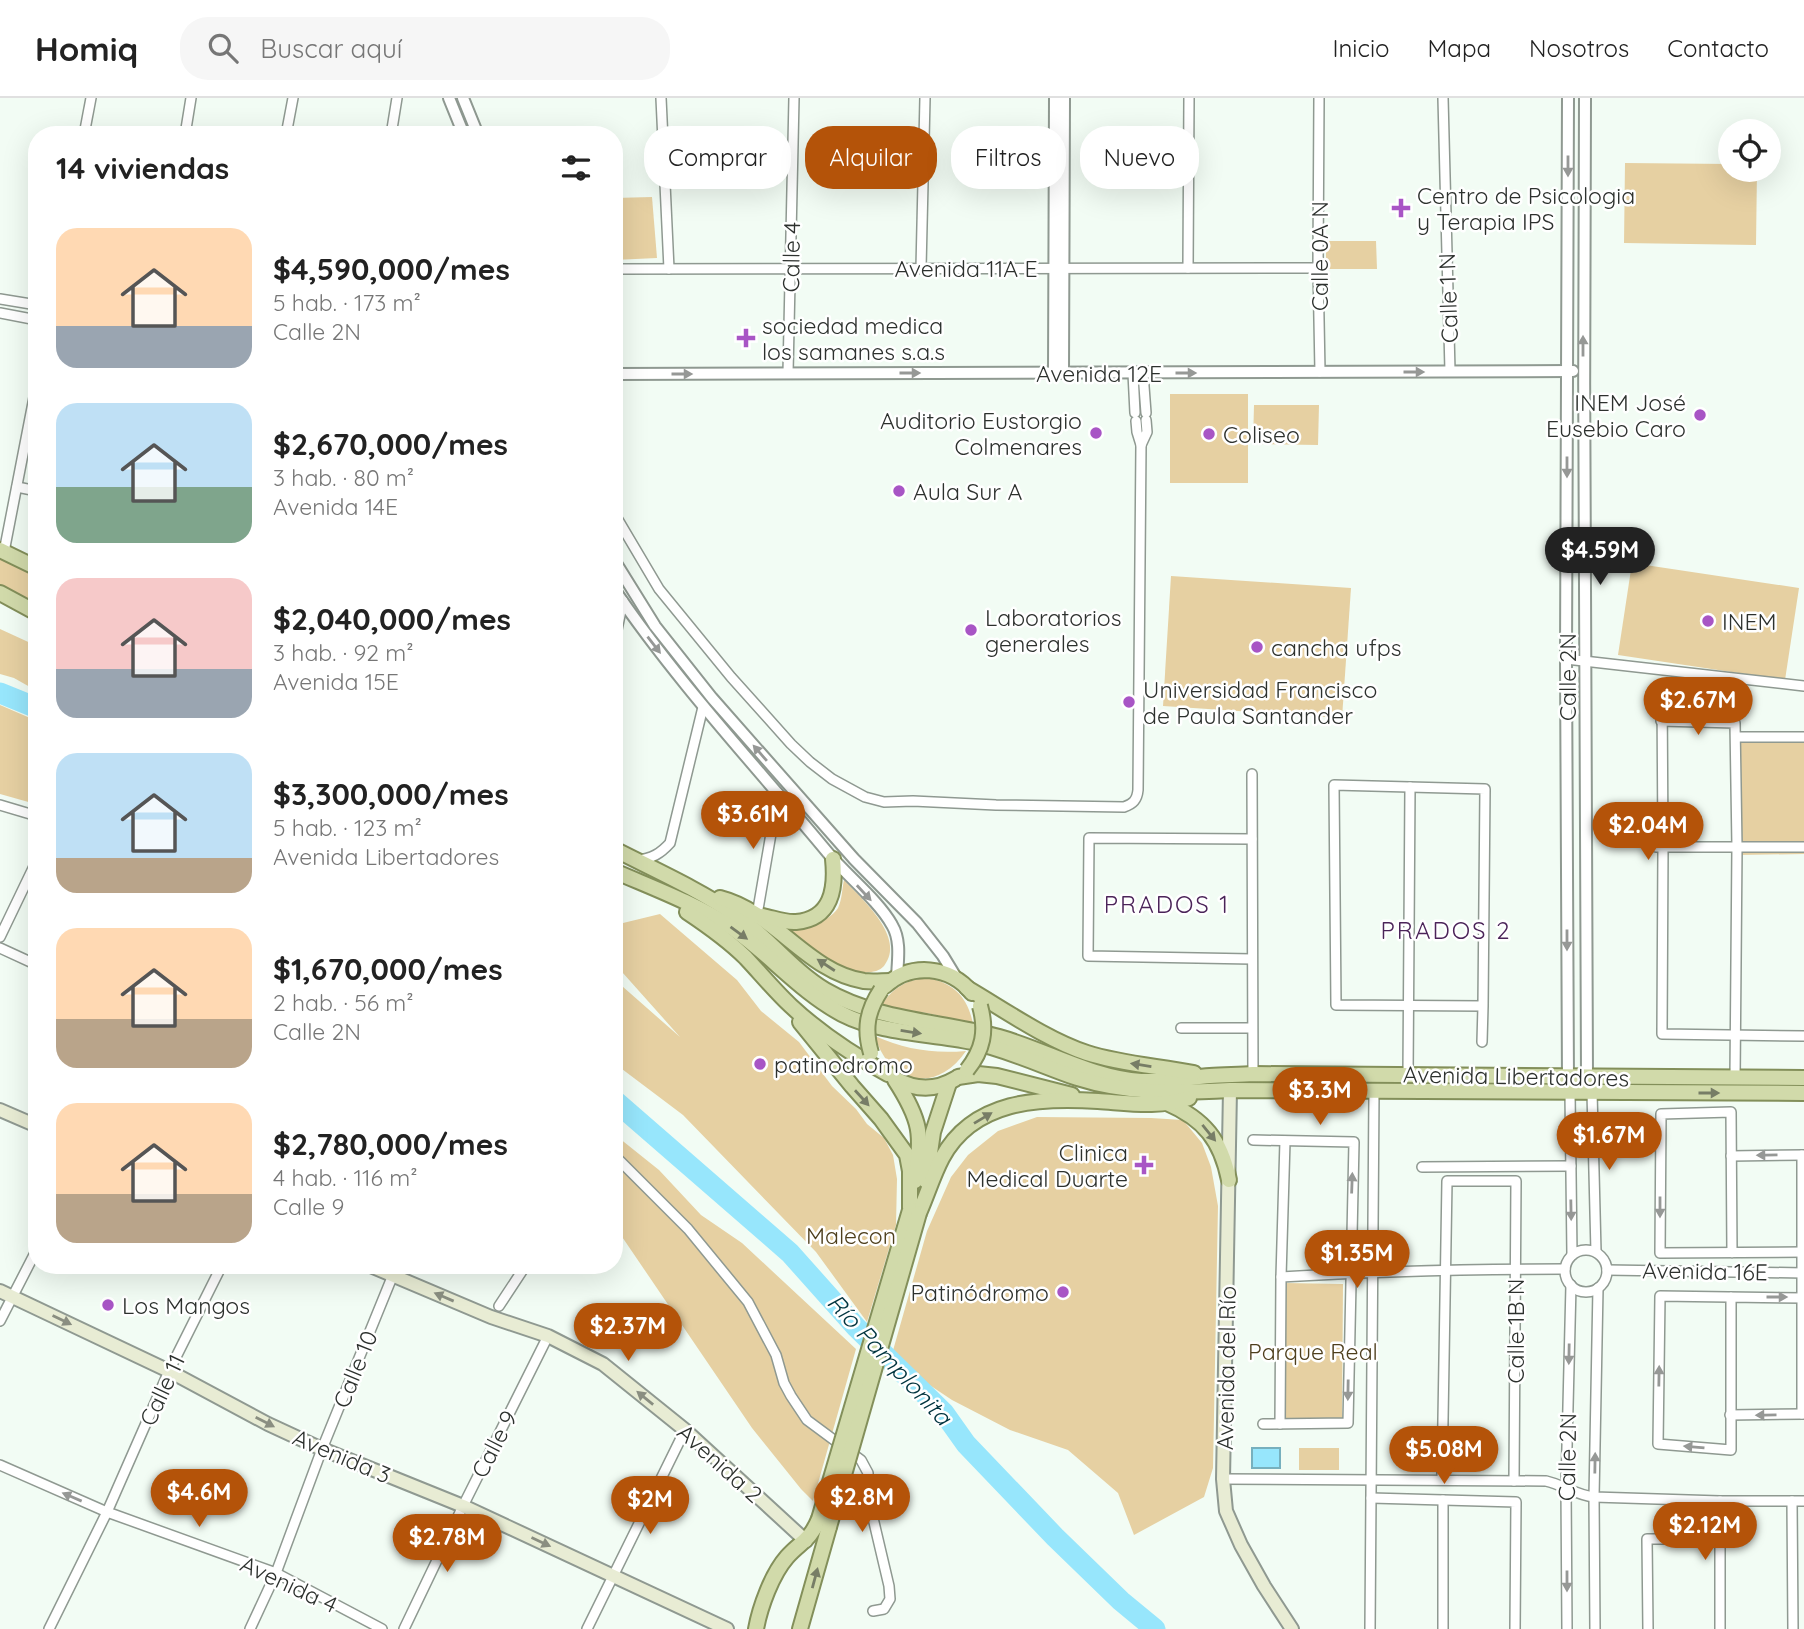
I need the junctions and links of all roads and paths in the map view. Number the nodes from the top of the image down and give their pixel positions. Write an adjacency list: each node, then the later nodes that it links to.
1 (91, 98): 17 (street)
2 (191, 98): 18 (street)
3 (293, 98): 19 (street)
4 (397, 98): 20 (street)
5 (449, 98): 21 (street)
6 (463, 98): 22 (street)
7 (661, 98): 29 (street)
8 (794, 98): 23 (street, Calle 4)
9 (925, 98): 24 (street)
10 (1055, 98): 25 (street)
11 (1064, 98): 25 (street)
12 (1189, 98): 26 (street)
13 (1319, 98): 27 (street, Calle 0A N)
14 (1443, 98): 37 (street, Calle 1 N)
15 (1568, 98): 35 (street, Calle 2N, one-way to 35)
16 (1585, 98): 34 (street, Calle 2N, one-way to 16)
17 (86, 126)
18 (186, 126)
19 (288, 126)
20 (392, 126)
21 (460, 126)
22 (474, 126)
23 (790, 268): 24 (street, Avenida 11A E); 29 (street, Avenida 11A E); 38 (street, Calle 4)
24 (921, 268): 25 (street, Avenida 11A E)
25 (1059, 268): 26 (street, Avenida 11A E); 39 (street)
26 (1188, 268): 27 (street, Avenida 11A E)
27 (1318, 268): 36 (street, Calle 0A N)
28 (623, 269): 29 (street, Avenida 11A E)
29 (669, 269)
30 (0, 299): 31 (street)
31 (28, 304)
32 (0, 313): 33 (street)
33 (28, 318)
34 (1583, 370): 35 (street, Avenida 12E); 53 (street, Calle 2N)
35 (1567, 371): 37 (street, Avenida 12E); 52 (street, Calle 2N, one-way to 52)
36 (1320, 372): 37 (street, Avenida 12E, one-way to 37); 40 (street, Avenida 12E, one-way to 36)
37 (1450, 372)
38 (788, 373): 39 (street, Avenida 12E, one-way to 39); 41 (street, Avenida 12E, one-way to 38)
39 (1058, 373): 40 (street, Avenida 12E)
40 (1138, 373): 45 (street)
41 (623, 374)
42 (28, 429): 43 (street)
43 (17, 487): 44 (street); 46 (street)
44 (28, 489)
45 (623, 528)
46 (2, 551): 47 (main road)
47 (28, 564)
48 (623, 574): 86 (street, one-way to 48)
49 (0, 593): 51 (main road)
50 (623, 601): 56 (street, one-way to 56)
51 (28, 607)
52 (1566, 659): 53 (street); 60 (street, Calle 2N)
53 (1585, 660): 54 (street); 61 (street, Calle 2N)
54 (1804, 687)
55 (1662, 691): 57 (street)
56 (703, 707): 64 (street); 73 (street)
57 (1661, 721): 58 (street); 68 (street)
58 (1735, 737): 59 (street); 69 (street)
59 (1804, 737)
60 (1567, 751): 61 (street); 78 (street, Calle 2N)
61 (1586, 751): 79 (street, Calle 2N)
62 (1252, 774): 67 (street)
63 (1410, 787): 88 (street); 88 (street); 89 (street)
64 (778, 793): 72 (street); 80 (street)
65 (0, 805): 66 (street)
66 (28, 813)
67 (1252, 839): 83 (street); 83 (street)
68 (1660, 847): 69 (street); 92 (street)
69 (1737, 847): 70 (street); 92 (street)
70 (1804, 848)
71 (623, 854): 73 (main road, Avenida Libertadores)
72 (833, 859): 80 (main road); 85 (street, one-way to 85)
73 (636, 860): 77 (main road, Avenida Libertadores)
74 (623, 875): 76 (main road, Avenida Libertadores)
75 (28, 879): 81 (street)
76 (635, 880): 87 (main road); 103 (main road, Avenida Libertadores, one-way to 103)
77 (701, 894): 80 (main road); 103 (main road, Avenida Libertadores)
78 (1566, 897): 79 (street); 97 (street, Calle 2N, one-way to 97)
79 (1586, 898): 98 (street, Calle 2N)
80 (757, 915): 85 (main road, one-way to 80)
81 (0, 937)
82 (0, 948): 84 (street)
83 (1252, 959): 91 (street)
84 (28, 961)
85 (890, 982): 86 (main road); 99 (main road, bridge)
86 (962, 983): 100 (main road, bridge); 103 (main road, one-way to 86)
87 (773, 988): 99 (main road); 121 (main road, one-way to 121)
88 (1409, 1005): 89 (street); 96 (street)
89 (1483, 1006): 94 (street)
90 (1181, 1028): 91 (street)
91 (1252, 1028): 95 (street)
92 (1735, 1035): 93 (street); 101 (street)
93 (1804, 1036)
94 (1482, 1042)
95 (1253, 1074): 96 (main road, Avenida Libertadores); 103 (main road, Avenida Libertadores)
96 (1408, 1074): 97 (main road, Avenida Libertadores)
97 (1567, 1076): 98 (main road, Avenida Libertadores); 106 (street, Calle 2N)
98 (1587, 1076): 101 (main road, Avenida Libertadores); 107 (street, Calle 2N)
99 (891, 1077): 100 (main road); 121 (main road)
100 (958, 1077): 109 (main road); 121 (main road)
101 (1735, 1078): 102 (main road, Avenida Libertadores)
102 (1804, 1078)
103 (1210, 1084): 104 (main road, Avenida Libertadores); 110 (main road)
104 (1230, 1090): 105 (main road, Avenida Libertadores); 120 (main road, Avenida del Río)
105 (1374, 1091): 106 (main road, Avenida Libertadores); 131 (street)
106 (1570, 1093): 107 (main road, Avenida Libertadores); 118 (street, Calle 2N)
107 (1592, 1093): 108 (main road, Avenida Libertadores, one-way to 108); 122 (street, Calle 2N)
108 (1804, 1093)
109 (1097, 1101): 110 (main road); 121 (main road, one-way to 109)
110 (1167, 1103): 120 (main road, one-way to 120)
111 (0, 1110): 112 (main road)
112 (28, 1122)
113 (1253, 1140): 114 (street)
114 (1285, 1141): 132 (street, one-way to 114); 138 (street)
115 (1803, 1155): 116 (street, one-way to 116); 123 (street)
116 (1731, 1156): 124 (street); 124 (street, one-way to 124)
117 (623, 1164): 174 (street)
118 (1571, 1166): 119 (street); 125 (street, Calle 2N, one-way to 125)
119 (1422, 1167)
120 (1229, 1180): 156 (main road, Avenida del Río)
121 (915, 1212): 169 (main road, bridge)
122 (1596, 1252): 125 (street); 130 (street)
123 (1803, 1252): 124 (street); 133 (street)
124 (1732, 1253)
125 (1572, 1255): 129 (street)
126 (28, 1266): 142 (street)
127 (1446, 1269): 128 (street); 128 (street, Calle 1B N); 131 (street); 157 (street)
128 (1515, 1269): 129 (street); 159 (street, Calle 1B N)
129 (1565, 1269): 139 (street)
130 (1607, 1270): 133 (street, Avenida 16E); 140 (street)
131 (1372, 1272): 132 (street); 158 (street)
132 (1350, 1273): 138 (street); 152 (street, one-way to 152)
133 (1803, 1273): 144 (street)
134 (218, 1274): 148 (street, Calle 11)
135 (393, 1274): 154 (street, Calle 10)
136 (403, 1274): 147 (main road, Avenida 2, one-way to 136)
137 (520, 1274): 145 (street)
138 (1281, 1277): 152 (street)
139 (1571, 1286): 140 (street); 160 (street, Calle 2N, one-way to 160)
140 (1598, 1288): 161 (street, Calle 2N, one-way to 140)
141 (0, 1291): 142 (main road, Avenida 3)
142 (13, 1297): 146 (street); 148 (main road, Avenida 3, one-way to 148)
143 (1731, 1297): 144 (street, one-way to 144); 150 (street); 150 (street, one-way to 143)
144 (1803, 1298): 149 (street)
145 (499, 1306)
146 (0, 1321)
147 (548, 1336): 153 (main road, Avenida 2, one-way to 147); 167 (street, Calle 9)
148 (169, 1371): 154 (main road, Avenida 3, one-way to 154); 168 (street, Calle 11)
149 (1803, 1414): 150 (street, one-way to 150)
150 (1730, 1415)
151 (1263, 1424): 152 (street)
152 (1280, 1424)
153 (685, 1430): 171 (main road, Avenida 2); 173 (street)
154 (322, 1449): 167 (main road, Avenida 3); 172 (street, Calle 10)
155 (0, 1465): 168 (street, Avenida 4, one-way to 155)
156 (1223, 1479): 158 (street); 183 (main road, Avenida del Río)
157 (1442, 1479): 158 (street); 159 (street)
158 (1371, 1480): 162 (street)
159 (1514, 1481): 160 (street)
160 (1566, 1487): 161 (street); 187 (street, Calle 2N, one-way to 187)
161 (1594, 1497): 164 (street); 188 (street, Calle 2N)
162 (1371, 1498): 163 (street); 184 (street)
163 (1443, 1500): 185 (street); 186 (street)
164 (1720, 1501): 165 (street); 170 (street)
165 (1792, 1501): 166 (street); 191 (street)
166 (1804, 1501)
167 (463, 1506): 173 (main road, Avenida 3, one-way to 173); 178 (street, Calle 9)
168 (107, 1512): 172 (street, Avenida 4); 175 (street, Calle 11)
169 (824, 1523): 171 (main road); 182 (main road, one-way to 169)
170 (1720, 1539): 189 (street); 190 (street)
171 (806, 1541): 181 (main road)
172 (276, 1573): 176 (street, Calle 10); 177 (street, Avenida 4)
173 (613, 1576): 179 (street); 180 (main road, Avenida 3)
174 (873, 1612)
175 (49, 1629)
176 (250, 1629)
177 (382, 1629)
178 (404, 1629)
179 (587, 1629)
180 (727, 1629)
181 (756, 1629)
182 (800, 1629)
183 (1292, 1629)
184 (1370, 1629)
185 (1443, 1629)
186 (1515, 1629)
187 (1567, 1629)
188 (1595, 1629)
189 (1648, 1629)
190 (1720, 1629)
191 (1793, 1629)

